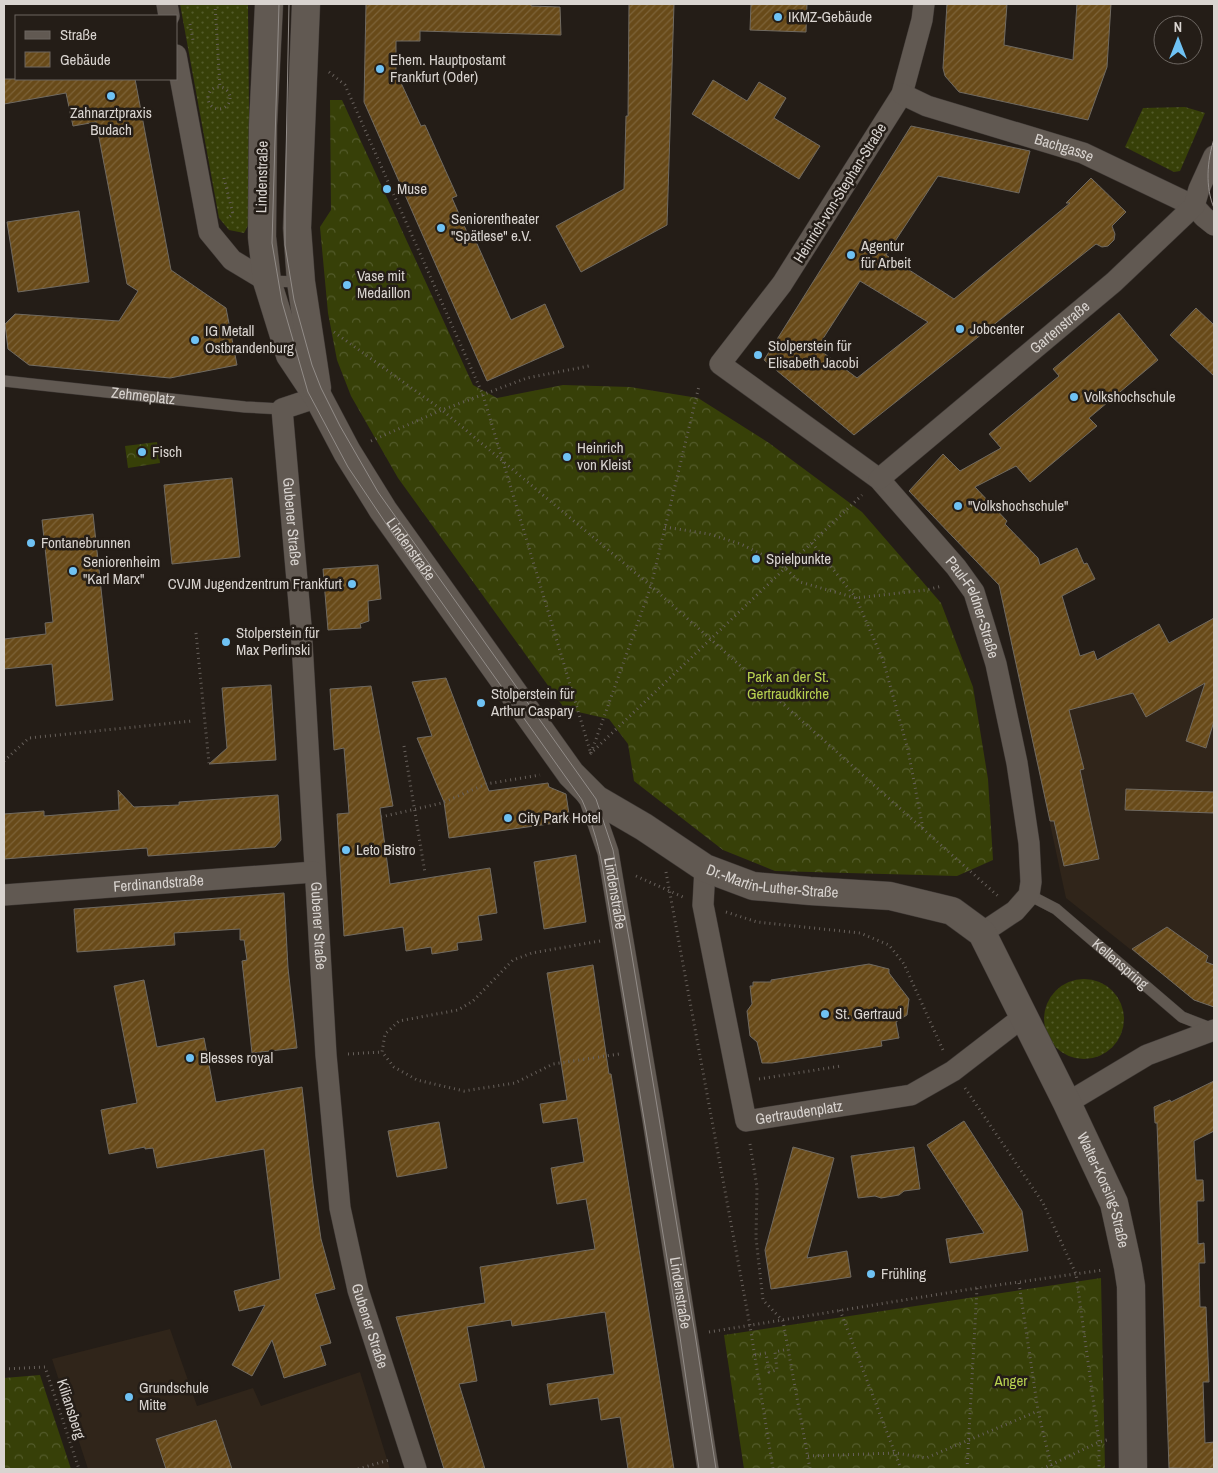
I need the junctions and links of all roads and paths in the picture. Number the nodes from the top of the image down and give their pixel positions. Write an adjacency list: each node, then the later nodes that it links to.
1 (215, 4): 7 (path)
2 (269, 4): 12 (street, Lindenstraße)
3 (306, 4): 5 (street, Lindenstraße)
4 (924, 4): 8 (street, Heinrich-von-Stephan-Straße)
5 (303, 51): 13 (street, Lindenstraße); 19 (path)
6 (178, 66): 12 (street)
7 (220, 87): 7 (path)
8 (902, 94): 10 (street, Bachgasse); 15 (street, Heinrich-von-Stephan-Straße)
9 (1214, 156): 10 (street, Gartenstraße)
10 (1194, 206): 11 (street, Bachgasse); 25 (street, Gartenstraße)
11 (1214, 225)
12 (267, 281): 13 (lane); 20 (street, Lindenstraße)
13 (301, 282): 14 (street, Lindenstraße)
14 (304, 311): 20 (street, Lindenstraße); 22 (path)
15 (720, 364): 25 (street, Paul-Feldner-Straße)
16 (589, 366): 19 (path)
17 (4, 381): 21 (lane, Zehmeplatz)
18 (698, 386): 26 (path)
19 (483, 394): 22 (path); 24 (path)
20 (318, 397): 21 (street); 23 (street, Lindenstraße)
21 (282, 409): 45 (street, Gubener Straße)
22 (442, 410): 23 (path); 24 (path)
23 (346, 452): 39 (street, Lindenstraße)
24 (502, 460): 30 (path); 36 (path)
25 (879, 479): 27 (path); 29 (street, Paul-Feldner-Straße)
26 (665, 527): 28 (path); 30 (path)
27 (812, 543): 28 (path); 31 (path)
28 (785, 568): 31 (path); 33 (path)
29 (965, 579): 31 (path); 50 (street, Paul-Feldner-Straße)
30 (651, 586): 33 (path); 36 (path)
31 (856, 598): 42 (path)
32 (196, 633): 38 (path)
33 (711, 640): 36 (path); 42 (path)
34 (192, 721): 37 (path)
35 (404, 746): 40 (path)
36 (591, 754)
37 (4, 761)
38 (209, 763)
39 (575, 778): 40 (path); 43 (street, Dr.-Martin-Luther-Straße); 47 (street, Lindenstraße)
40 (415, 809): 41 (path); 46 (path)
41 (381, 817)
42 (923, 829): 52 (path)
43 (659, 837): 44 (street, Dr.-Martin-Luther-Straße); 48 (path)
44 (705, 868): 51 (street, Gertraudenplatz); 53 (street, Dr.-Martin-Luther-Straße)
45 (314, 872): 49 (street, Ferdinandstraße); 81 (street, Gubener Straße)
46 (425, 873)
47 (612, 874): 48 (path); 72 (street, Lindenstraße)
48 (669, 891): 51 (path); 71 (path)
49 (4, 895)
50 (1029, 895): 52 (street); 56 (lane, Kellenspring)
51 (703, 905): 61 (path); 62 (street, Gertraudenplatz)
52 (1015, 911): 53 (street)
53 (982, 933): 55 (street, Walter-Korsing-Straße)
54 (588, 943): 57 (path)
55 (1023, 1017): 61 (street, Gertraudenplatz); 63 (street, Walter-Korsing-Straße)
56 (1214, 1030): 63 (street, Kellenspring)
57 (382, 1052): 58 (path); 59 (path)
58 (354, 1053)
59 (606, 1056)
60 (841, 1066): 62 (path)
61 (953, 1071): 64 (street, Gertraudenplatz); 66 (path)
62 (738, 1082): 64 (street, Gertraudenplatz)
63 (1067, 1103): 65 (street, Walter-Korsing-Straße)
64 (746, 1121): 70 (path)
65 (1128, 1266): 66 (path); 92 (street, Walter-Korsing-Straße)
66 (1076, 1274): 67 (path); 78 (path)
67 (1019, 1283): 68 (path); 76 (path)
68 (977, 1288): 69 (path); 77 (path)
69 (840, 1310): 70 (path); 79 (path)
70 (783, 1321): 71 (path); 73 (path)
71 (750, 1326): 72 (path); 74 (path)
72 (688, 1336): 85 (street, Lindenstraße)
73 (788, 1349): 74 (path); 80 (path)
74 (755, 1355): 86 (path)
75 (4, 1369): 83 (path, Kiliansberg)
76 (1038, 1411): 77 (path); 82 (path)
77 (967, 1441): 79 (path); 89 (path)
78 (1099, 1442): 82 (path); 91 (path)
79 (896, 1453): 80 (path); 88 (path)
80 (808, 1456): 87 (path)
81 (414, 1462): 84 (path)
82 (1052, 1467): 90 (path)
83 (80, 1469)
84 (358, 1469)
85 (708, 1469)
86 (773, 1469)
87 (810, 1469)
88 (901, 1469)
89 (966, 1469)
90 (1042, 1469)
91 (1099, 1469)
92 (1133, 1469)

